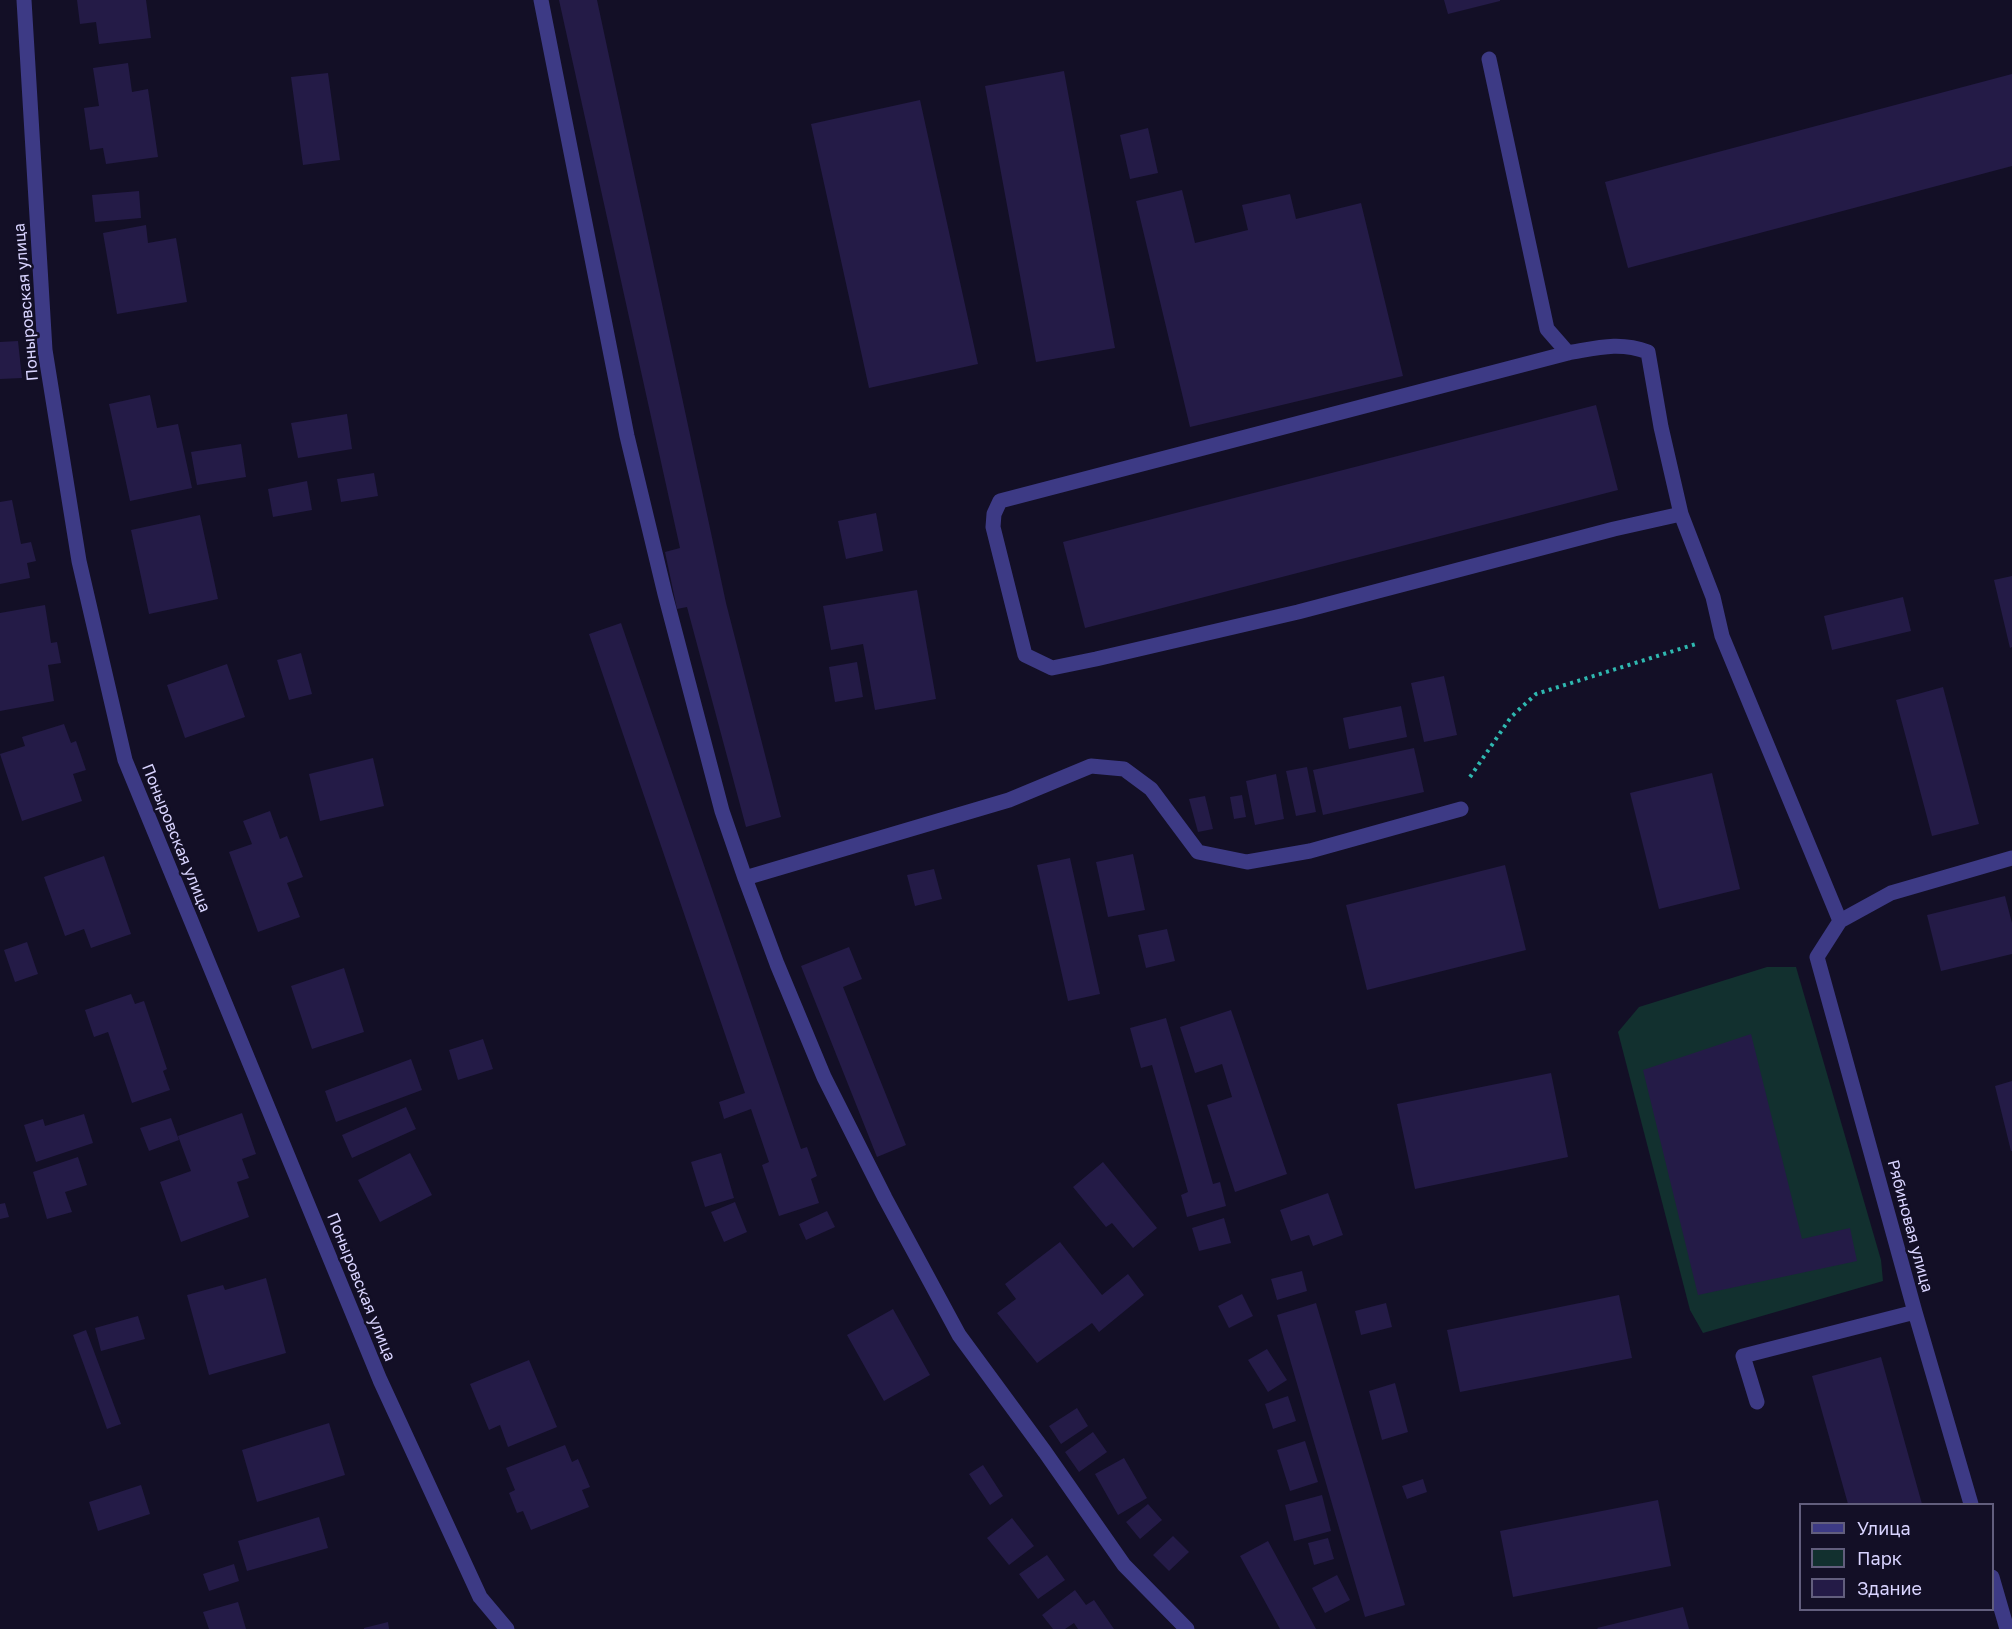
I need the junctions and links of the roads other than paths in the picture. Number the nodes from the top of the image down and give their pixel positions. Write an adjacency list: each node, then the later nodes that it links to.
1 (24, 0): 14 (street, Поныровская улица)
2 (541, 0): 8 (street)
3 (1489, 59): 4 (street)
4 (1568, 353): 5 (street); 5 (street)
5 (1681, 514): 9 (street)
6 (1461, 809): 8 (street)
7 (2012, 858): 9 (street)
8 (745, 878): 15 (street)
9 (1840, 921): 10 (street, Рябиновая улица)
10 (1915, 1312): 11 (street); 12 (street, Рябиновая улица)
11 (1757, 1402)
12 (1971, 1503)
13 (1994, 1584): 16 (street)
14 (507, 1629)
15 (1187, 1629)
16 (2007, 1629)

